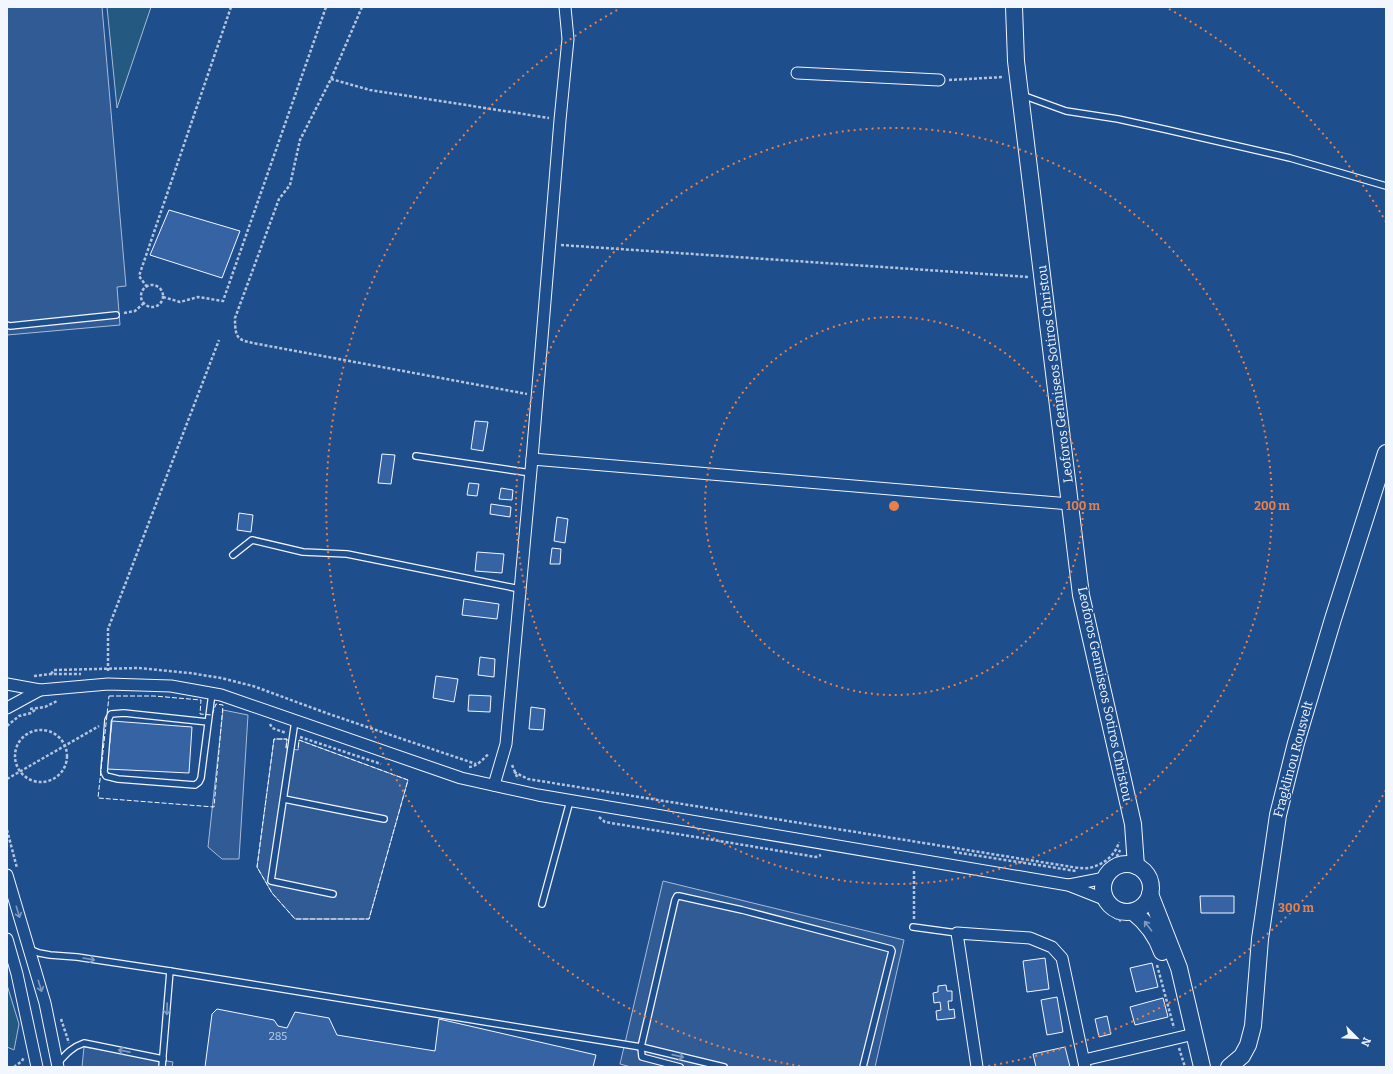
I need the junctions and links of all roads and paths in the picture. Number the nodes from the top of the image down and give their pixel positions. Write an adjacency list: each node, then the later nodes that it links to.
1 (231, 7): 15 (path)
2 (326, 7): 16 (path)
3 (362, 7): 8 (path)
4 (565, 7): 11 (street)
5 (1014, 7): 7 (main road, Leoforos Genniseos Sotiros Christou)
6 (797, 73): 9 (street)
7 (1018, 76): 9 (path); 10 (main road, Leoforos Genniseos Sotiros Christou)
8 (331, 79): 11 (path); 21 (path)
9 (939, 80)
10 (1020, 94): 12 (lane); 14 (main road, Leoforos Genniseos Sotiros Christou)
11 (560, 120): 13 (street)
12 (1386, 186)
13 (549, 244): 14 (path); 21 (street)
14 (1043, 278): 26 (main road, Leoforos Genniseos Sotiros Christou)
15 (147, 287): 16 (path); 17 (path)
16 (163, 297): 17 (path)
17 (144, 303): 18 (path)
18 (116, 315): 19 (lane)
19 (8, 326)
20 (219, 340): 29 (path)
21 (536, 396): 24 (street)
22 (1386, 453): 82 (main road, Fragklinou Rousvelt)
23 (416, 456): 25 (lane)
24 (532, 459): 25 (street); 26 (street)
25 (531, 473): 28 (street)
26 (1070, 504): 51 (main road, Leoforos Genniseos Sotiros Christou)
27 (233, 555): 28 (lane)
28 (520, 589): 47 (street)
29 (108, 673)
30 (51, 674): 31 (path)
31 (45, 675)
32 (7, 684): 33 (street)
33 (40, 690): 34 (street); 36 (street)
34 (212, 693): 37 (street); 38 (lane)
35 (45, 707): 39 (path)
36 (7, 708)
37 (296, 720): 47 (street); 48 (lane)
38 (208, 722): 38 (lane)
39 (7, 726)
40 (100, 726): 41 (path)
41 (66, 745): 44 (path); 44 (path); 44 (path)
42 (489, 753): 43 (path)
43 (476, 764)
44 (20, 771): 45 (path)
45 (7, 778)
46 (521, 781): 51 (path)
47 (494, 785): 49 (street)
48 (284, 799): 50 (lane); 58 (lane)
49 (570, 800): 57 (street); 61 (lane)
50 (384, 819)
51 (1127, 834): 53 (main road, Leoforos Genniseos Sotiros Christou)
52 (950, 852): 55 (path)
53 (1126, 860): 55 (main road); 55 (path); 59 (main road)
54 (914, 868): 63 (path)
55 (1101, 872): 57 (street); 60 (main road)
56 (7, 875): 66 (street, one-way to 66)
57 (1068, 885): 60 (street)
58 (333, 894)
59 (1150, 894): 62 (main road); 81 (main road)
60 (1104, 903): 62 (main road); 62 (path)
61 (542, 904)
62 (1130, 917): 69 (main road, one-way to 62)
63 (913, 928): 64 (lane)
64 (957, 933): 72 (street); 79 (street)
65 (7, 939): 74 (street)
66 (29, 949): 68 (lane, one-way to 68); 73 (street, one-way to 73)
67 (1156, 963): 69 (path)
68 (170, 970): 70 (lane); 71 (lane, one-way to 71)
69 (1183, 1036): 72 (street); 80 (path); 81 (main road)
70 (640, 1047): 76 (lane); 77 (lane, one-way to 77); 78 (lane)
71 (163, 1059): 73 (lane, one-way to 73); 75 (lane)
72 (1084, 1063)
73 (58, 1065)
74 (37, 1067)
75 (162, 1067)
76 (680, 1067)
77 (724, 1067)
78 (863, 1067)
79 (977, 1067)
80 (1185, 1067)
81 (1202, 1067)
82 (1229, 1067)

